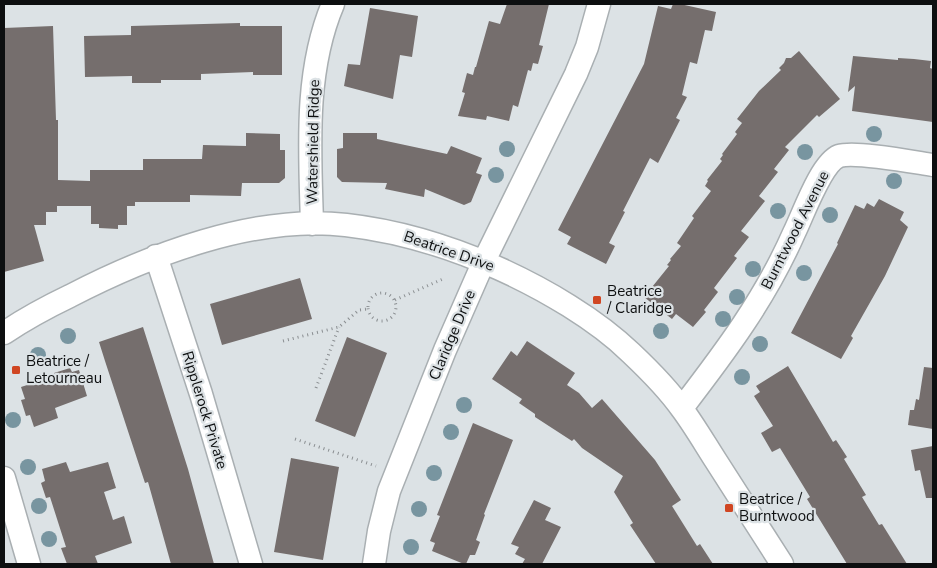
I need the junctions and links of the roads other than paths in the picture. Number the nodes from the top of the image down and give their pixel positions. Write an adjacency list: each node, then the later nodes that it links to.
1 (599, 4): 6 (street, Claridge Drive)
2 (329, 5): 4 (street, Watershield Ridge)
3 (933, 165): 8 (street, Burntwood Avenue)
4 (312, 224): 5 (street, Beatrice Drive); 6 (street, Beatrice Drive)
5 (156, 256): 7 (street, Beatrice Drive); 11 (street, Ripplerock Private)
6 (484, 261): 8 (street, Beatrice Drive); 12 (street, Claridge Drive)
7 (4, 333)
8 (682, 408): 13 (street, Beatrice Drive)
9 (4, 478): 10 (street)
10 (29, 564)
11 (251, 564)
12 (374, 564)
13 (782, 564)

